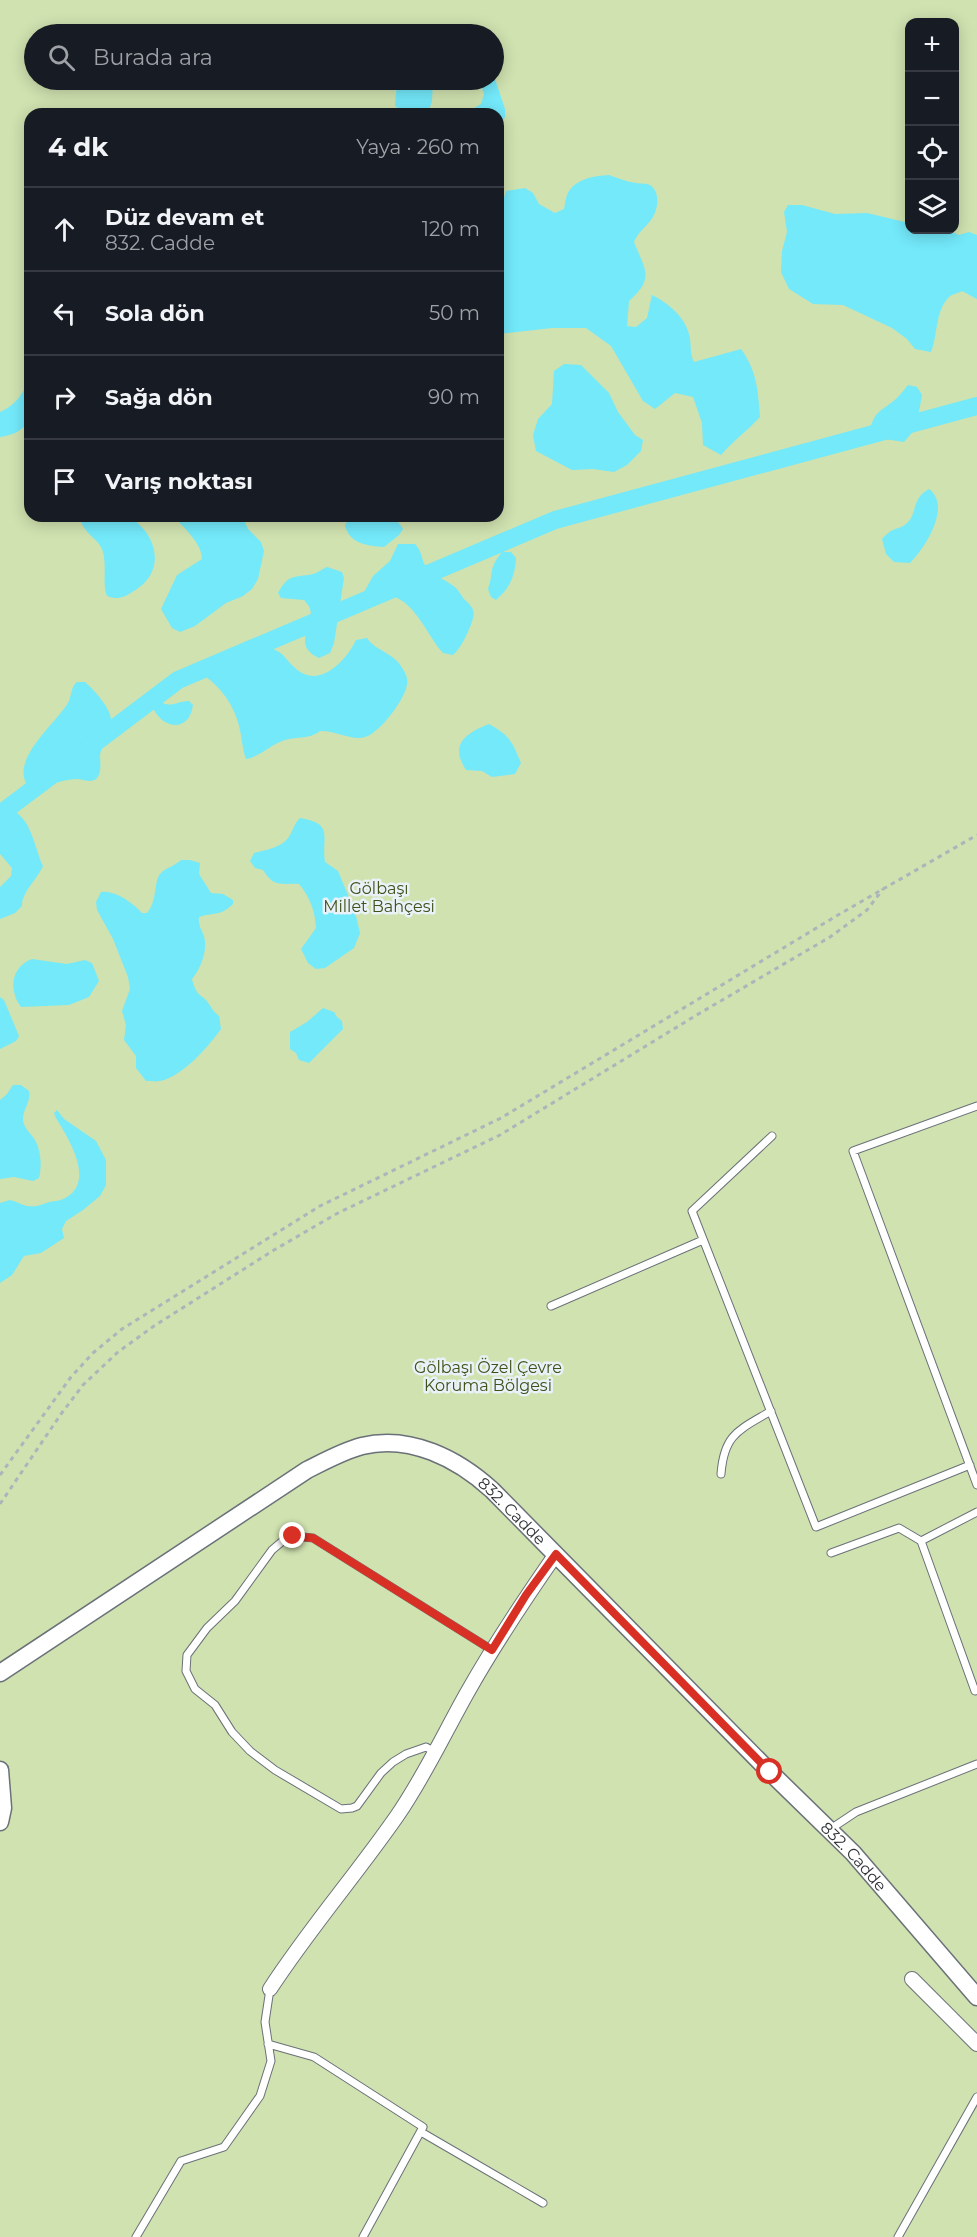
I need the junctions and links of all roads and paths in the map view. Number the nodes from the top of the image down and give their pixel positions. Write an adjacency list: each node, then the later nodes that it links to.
1 (977, 835): 2 (path)
2 (884, 888): 10 (path); 12 (path)
3 (977, 1107): 8 (lane)
4 (772, 1136): 5 (lane)
5 (704, 1240): 6 (lane); 7 (lane)
6 (551, 1306)
7 (771, 1411): 8 (lane); 9 (lane)
8 (970, 1465): 11 (lane)
9 (721, 1474)
10 (0, 1475)
11 (977, 1485)
12 (0, 1504)
13 (977, 1512): 14 (lane)
14 (921, 1541): 16 (lane); 19 (lane)
15 (556, 1554): 17 (street); 18 (street, 832. Cadde); 24 (street, 832. Cadde)
16 (831, 1554)
17 (492, 1650): 20 (street); 20 (lane)
18 (0, 1673)
19 (975, 1691)
20 (435, 1752): 26 (street)
21 (977, 1764): 24 (lane)
22 (0, 1770): 23 (street)
23 (0, 1822)
24 (829, 1830): 27 (street, 832. Cadde)
25 (912, 1979): 29 (street)
26 (270, 1989): 28 (lane)
27 (977, 1997)
28 (268, 2044): 31 (lane); 33 (lane)
29 (977, 2044)
30 (977, 2097): 35 (lane)
31 (421, 2132): 32 (lane); 34 (lane)
32 (543, 2203)
33 (136, 2237)
34 (363, 2237)
35 (898, 2237)

